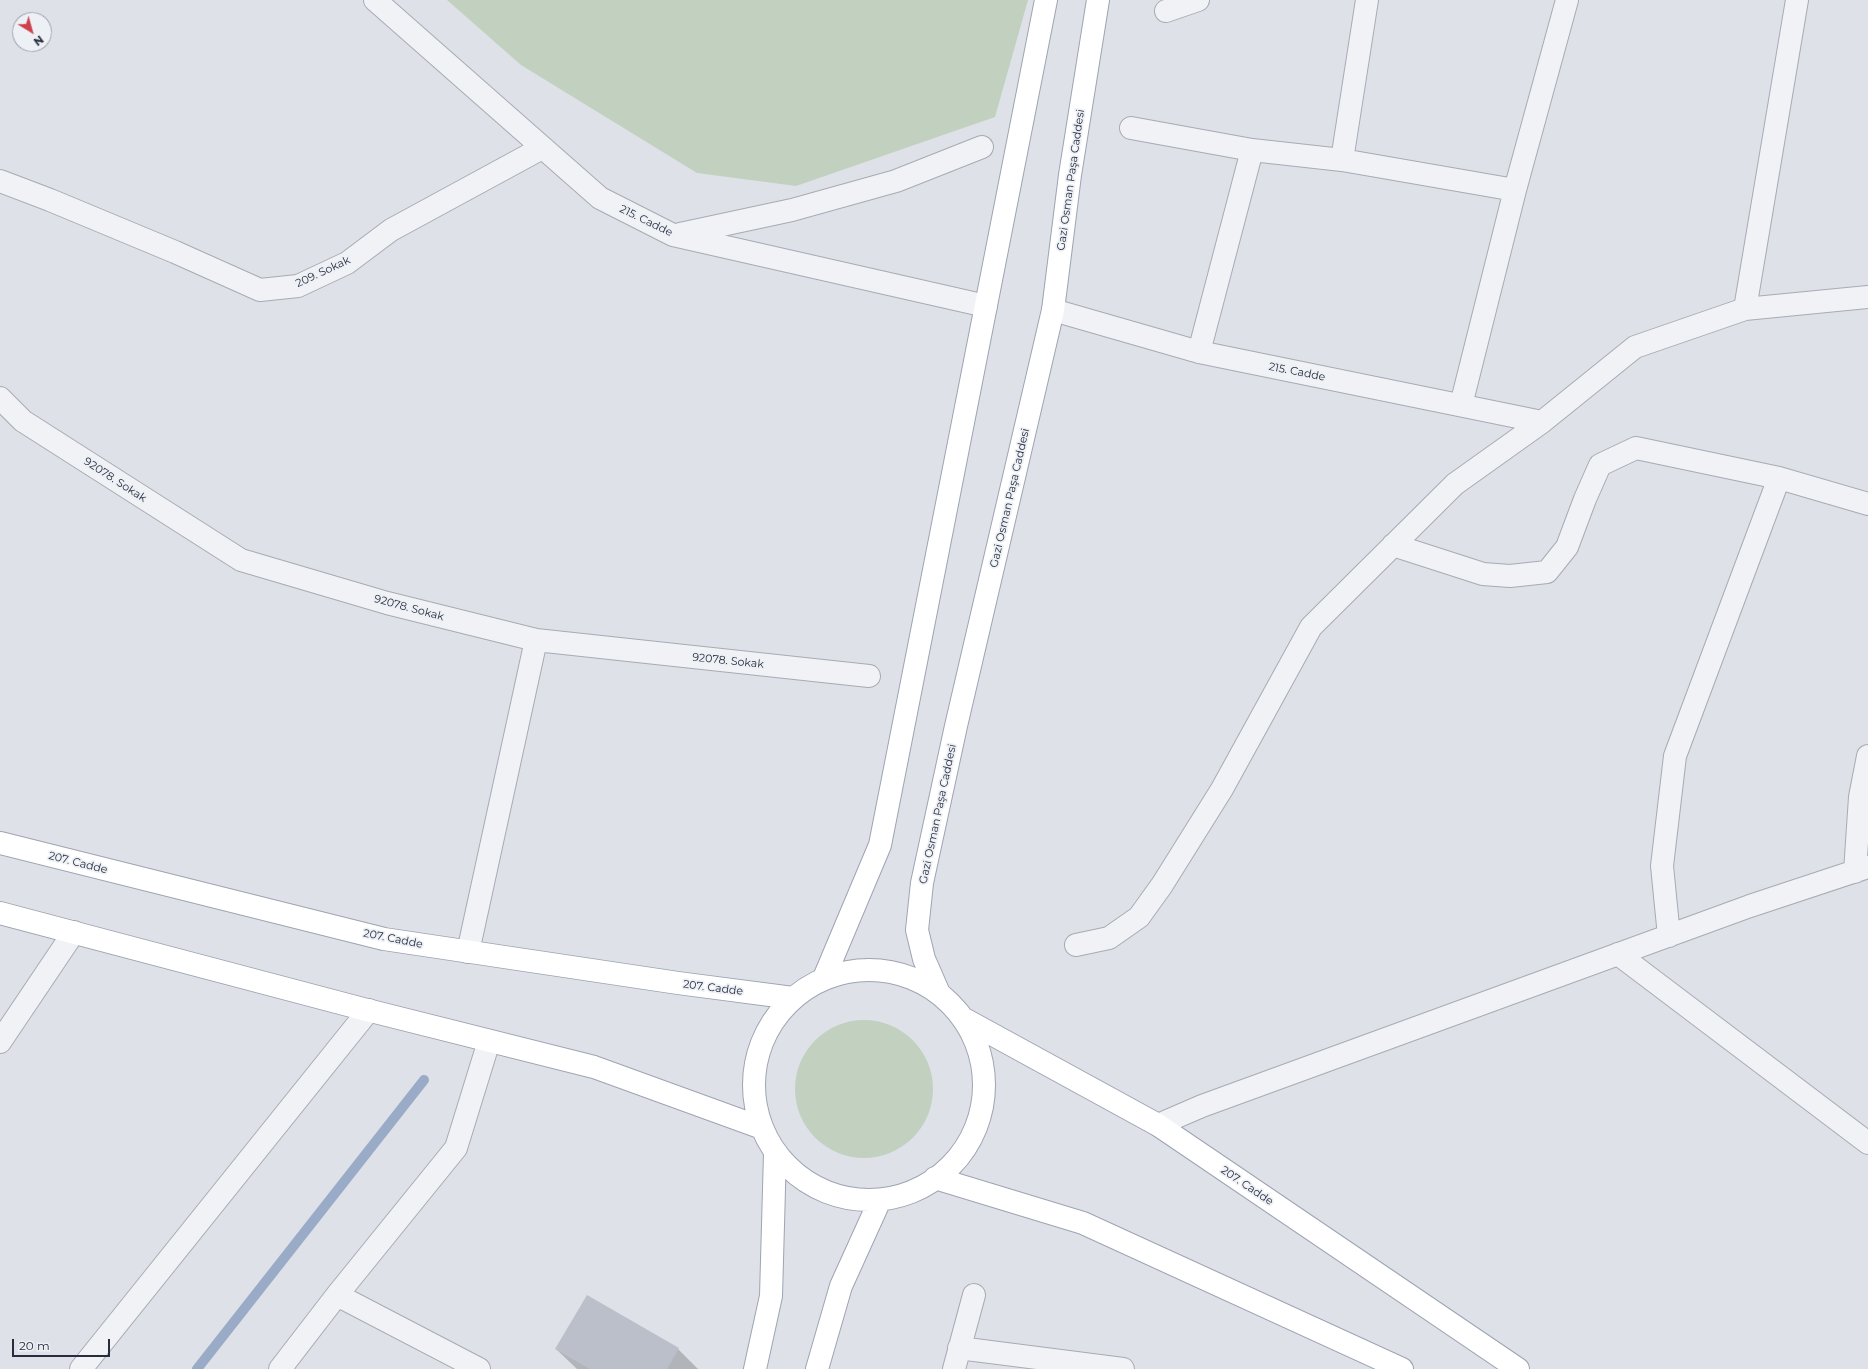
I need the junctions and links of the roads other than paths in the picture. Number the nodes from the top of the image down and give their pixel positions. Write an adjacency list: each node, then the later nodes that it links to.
1 (375, 0): 10 (street, 215. Cadde)
2 (1046, 0): 18 (main road)
3 (1098, 0): 20 (main road, Gazi Osman Paşa Caddesi)
4 (1198, 0): 8 (street)
5 (1367, 0): 13 (street)
6 (1567, 0): 15 (street)
7 (1797, 0): 19 (street)
8 (1166, 11)
9 (1131, 128): 12 (street)
10 (542, 148): 14 (street, 209. Sokak); 16 (street, 215. Cadde)
11 (982, 148): 16 (street)
12 (1252, 150): 13 (street); 21 (street)
13 (1342, 160): 15 (street)
14 (0, 181)
15 (1516, 190): 23 (street)
16 (673, 235): 18 (street, 215. Cadde)
17 (1868, 297): 19 (street)
18 (986, 306): 39 (main road)
19 (1744, 309): 24 (street)
20 (1053, 310): 21 (street, 215. Cadde); 40 (main road, Gazi Osman Paşa Caddesi)
21 (1199, 352): 23 (street, 215. Cadde)
22 (0, 398): 28 (street, 92078. Sokak)
23 (1461, 405): 24 (street, 215. Cadde)
24 (1542, 422): 27 (street)
25 (1779, 478): 26 (street); 27 (street); 35 (street)
26 (1868, 504)
27 (1393, 545): 36 (street)
28 (536, 640): 29 (street, 92078. Sokak); 37 (street)
29 (869, 676)
30 (1868, 756): 32 (street)
31 (0, 843): 37 (main road, 207. Cadde)
32 (1861, 869): 35 (street)
33 (0, 913): 34 (main road)
34 (74, 932): 42 (main road); 45 (street)
35 (1669, 936): 38 (street)
36 (1076, 945)
37 (468, 952): 41 (main road, 207. Cadde)
38 (1618, 954): 46 (street); 48 (street)
39 (824, 978): 40 (main road); 41 (main road)
40 (938, 991): 43 (main road)
41 (792, 998): 47 (main road)
42 (369, 1010): 44 (main road); 55 (street)
43 (966, 1020): 46 (main road, 207. Cadde); 50 (main road)
44 (490, 1041): 47 (main road); 52 (street)
45 (0, 1042)
46 (1158, 1125): 63 (main road, 207. Cadde)
47 (762, 1128): 49 (main road)
48 (1868, 1143)
49 (775, 1153): 51 (main road); 58 (main road)
50 (935, 1178): 51 (main road); 62 (main road)
51 (880, 1200): 59 (main road)
52 (337, 1295): 56 (street); 57 (street)
53 (974, 1295): 54 (street)
54 (959, 1348): 60 (street); 61 (street)
55 (81, 1369)
56 (280, 1369)
57 (479, 1369)
58 (755, 1369)
59 (817, 1369)
60 (954, 1369)
61 (1123, 1369)
62 (1402, 1369)
63 (1518, 1369)

